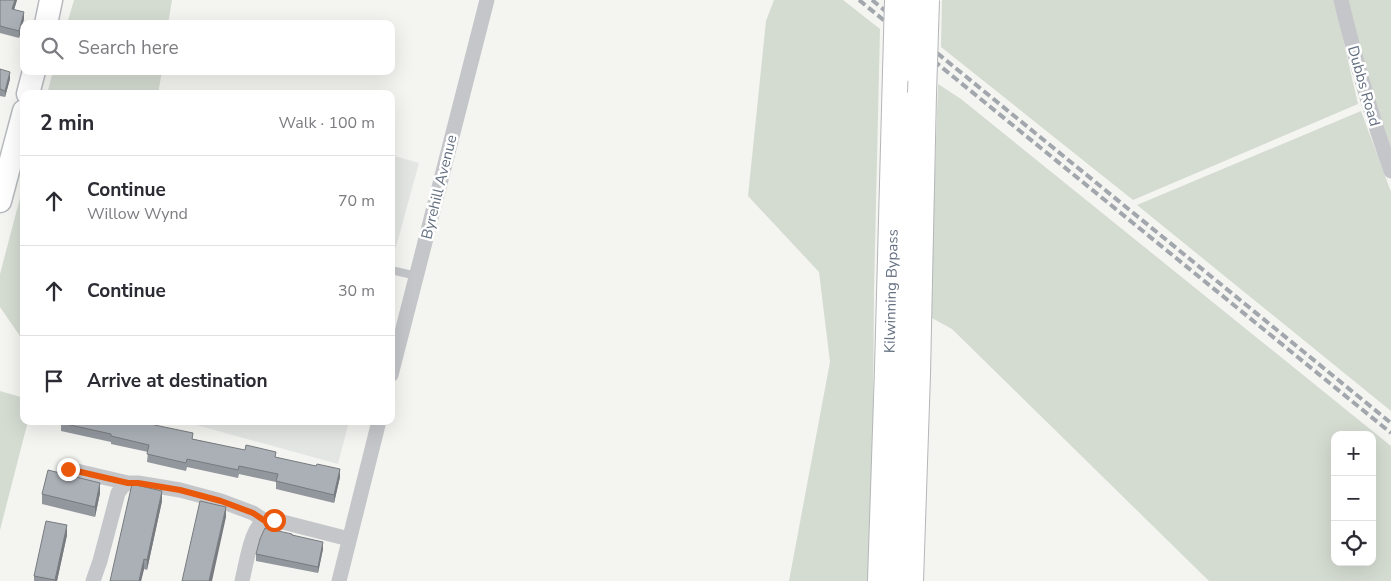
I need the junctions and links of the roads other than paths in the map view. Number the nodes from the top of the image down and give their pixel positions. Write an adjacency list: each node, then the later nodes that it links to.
1 (51, 0): 6 (street)
2 (487, 0): 13 (street, Byrehill Avenue)
3 (899, 0): 23 (highway, Kilwinning Bypass, bridge)
4 (925, 0): 24 (highway, Kilwinning Bypass, bridge)
5 (1342, 0): 10 (street, Dubbs Road)
6 (47, 20)
7 (33, 75): 8 (street)
8 (29, 90)
9 (20, 126): 11 (street)
10 (1391, 171)
11 (0, 201)
12 (395, 271): 13 (lane)
13 (416, 276): 14 (street, Byrehill Avenue)
14 (395, 359)
15 (378, 425): 19 (street)
16 (68, 469): 17 (street)
17 (128, 483): 18 (street); 20 (street)
18 (265, 521): 19 (street); 21 (street)
19 (349, 539): 22 (street)
20 (93, 581)
21 (242, 581)
22 (338, 581)
23 (882, 581)
24 (909, 581)

